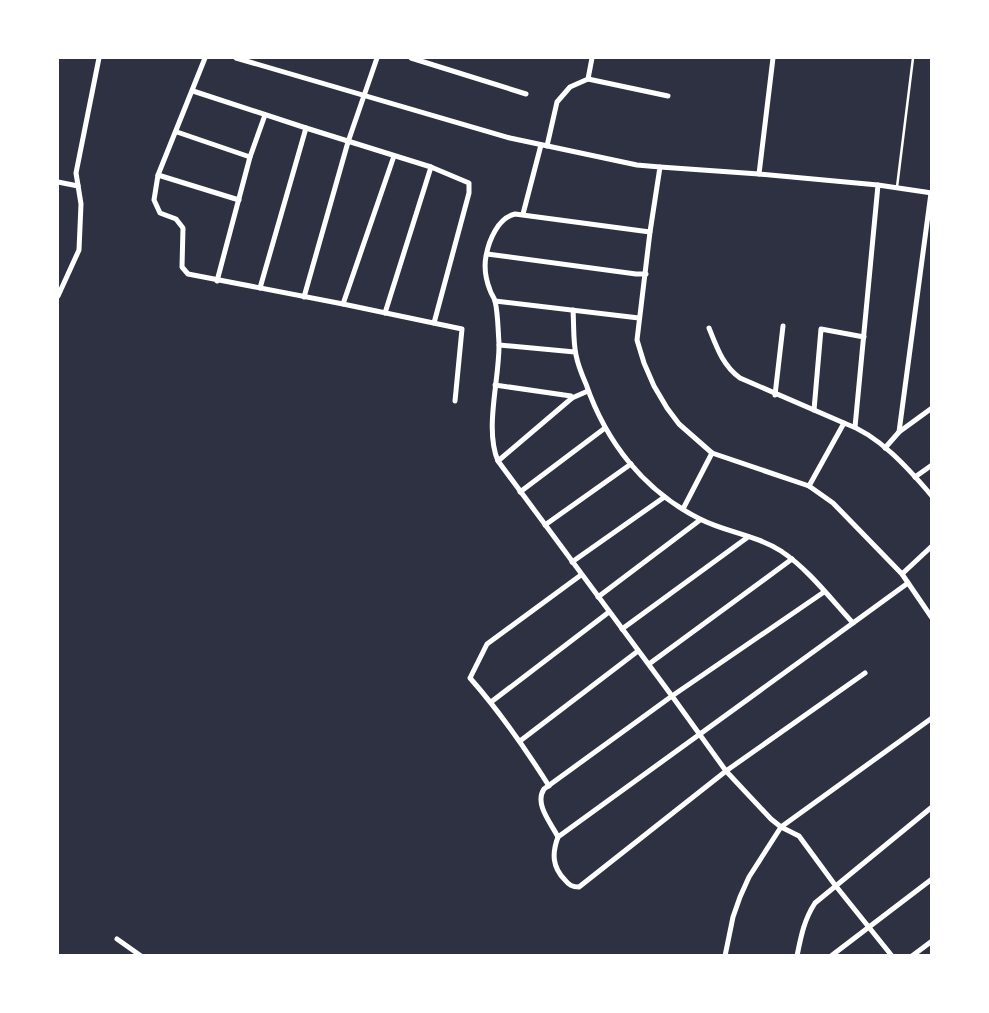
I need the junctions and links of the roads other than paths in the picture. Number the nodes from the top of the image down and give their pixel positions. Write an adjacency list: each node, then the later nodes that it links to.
1 (99, 58): 27 (street)
2 (205, 58): 10 (street)
3 (236, 58): 12 (street)
4 (377, 58): 12 (street)
5 (411, 58): 11 (street)
6 (592, 58): 9 (street)
7 (773, 58): 23 (street)
8 (913, 58): 28 (lane)
9 (588, 80): 13 (street); 18 (street)
10 (193, 91): 14 (street); 16 (street)
11 (526, 94)
12 (364, 96): 17 (street); 18 (street)
13 (668, 96)
14 (265, 115): 15 (street); 20 (street)
15 (306, 128): 17 (street); 36 (street)
16 (177, 132): 20 (street); 24 (street)
17 (348, 142): 19 (street); 38 (street)
18 (541, 145): 22 (street); 31 (street)
19 (394, 156): 21 (street); 40 (street)
20 (250, 157): 30 (street)
21 (431, 167): 42 (street); 44 (street)
22 (660, 168): 23 (street); 32 (street)
23 (759, 174): 26 (street)
24 (158, 175): 30 (street); 35 (street)
25 (58, 182): 27 (street)
26 (878, 185): 28 (street); 47 (street)
27 (78, 186): 37 (street)
28 (897, 187): 29 (street)
29 (931, 193): 60 (street)
30 (239, 200): 35 (street)
31 (523, 214): 32 (street); 33 (street)
32 (650, 232): 34 (street)
33 (486, 254): 34 (street); 39 (street)
34 (646, 274): 43 (street)
35 (217, 281): 36 (street)
36 (260, 288): 38 (street)
37 (58, 296)
38 (304, 297): 40 (street)
39 (495, 301): 41 (street); 48 (street)
40 (343, 304): 42 (street)
41 (573, 310): 43 (street); 49 (street)
42 (385, 314): 44 (street)
43 (639, 318): 62 (street)
44 (434, 323): 54 (street)
45 (782, 326): 52 (street)
46 (709, 328): 52 (street)
47 (864, 337): 56 (street); 58 (street)
48 (499, 345): 49 (street); 50 (street)
49 (576, 352): 51 (street)
50 (495, 385): 53 (street); 63 (street)
51 (588, 391): 53 (street); 59 (street)
52 (775, 394): 56 (street)
53 (572, 398): 63 (street)
54 (456, 402)
55 (932, 408): 60 (street)
56 (814, 410): 57 (street)
57 (844, 423): 58 (street); 67 (street)
58 (855, 427): 61 (street)
59 (605, 428): 64 (street); 68 (street)
60 (899, 432): 61 (street)
61 (885, 448): 66 (street)
62 (712, 452): 67 (street); 71 (street)
63 (498, 461): 68 (street)
64 (631, 464): 70 (street); 73 (street)
65 (932, 465): 66 (street)
66 (915, 477): 69 (street)
67 (809, 486): 78 (street)
68 (520, 492): 73 (street)
69 (932, 496)
70 (663, 498): 71 (street); 77 (street)
71 (683, 509): 72 (street)
72 (700, 520): 74 (street); 82 (street)
73 (545, 525): 77 (street)
74 (748, 537): 76 (street); 86 (street)
75 (932, 546): 78 (street)
76 (792, 559): 81 (street); 88 (street)
77 (572, 562): 79 (street)
78 (902, 574): 80 (street)
79 (581, 575): 82 (street); 91 (street)
80 (908, 583): 84 (street); 85 (street)
81 (824, 592): 85 (street); 90 (street)
82 (598, 597): 83 (street)
83 (609, 612): 86 (street); 91 (street)
84 (932, 618)
85 (853, 623): 93 (street)
86 (622, 629): 87 (street)
87 (638, 651): 88 (street); 94 (street)
88 (649, 664): 90 (street)
89 (865, 673): 95 (street)
90 (672, 696): 93 (street); 96 (street)
91 (491, 702): 94 (street)
92 (932, 718): 98 (street)
93 (700, 735): 95 (street); 99 (street)
94 (520, 741): 96 (street)
95 (726, 771): 98 (street); 99 (street)
96 (548, 786): 99 (street)
97 (932, 807): 101 (street)
98 (781, 827): 101 (street); 106 (street)
99 (558, 837)
100 (932, 879): 102 (street)
101 (835, 885): 102 (street); 107 (street)
102 (868, 927): 108 (street); 109 (street)
103 (117, 939): 105 (street)
104 (932, 940): 110 (street)
105 (142, 956)
106 (725, 956)
107 (797, 956)
108 (831, 956)
109 (892, 956)
110 (912, 956)

